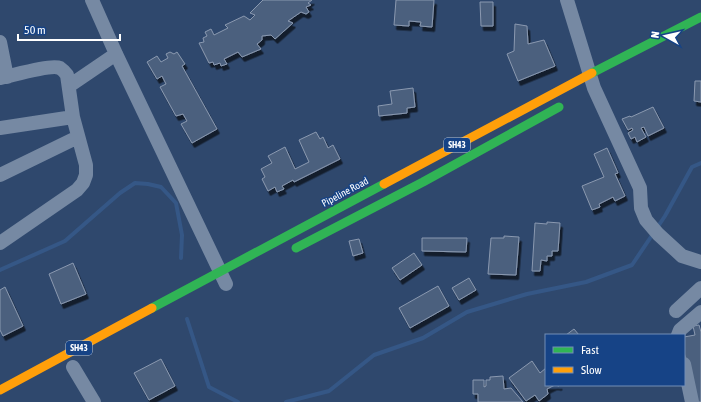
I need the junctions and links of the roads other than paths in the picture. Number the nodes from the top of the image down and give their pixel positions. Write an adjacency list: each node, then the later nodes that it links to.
1 (92, 0): 5 (street)
2 (567, 0): 7 (street)
3 (701, 17): 7 (main road, Pipeline Road / SH43)
4 (0, 42): 6 (street)
5 (116, 54): 8 (street); 19 (street)
6 (3, 78): 8 (street)
7 (593, 85): 13 (main road, Pipeline Road / SH43); 18 (street)
8 (69, 86): 10 (street)
9 (566, 103): 15 (main road, SH43)
10 (73, 117): 11 (street); 12 (street)
11 (0, 128)
12 (78, 137): 14 (street); 16 (street)
13 (409, 170): 15 (main road); 19 (main road, Pipeline Road / SH43)
14 (0, 175)
15 (417, 185): 17 (main road, SH43)
16 (0, 243)
17 (290, 251)
18 (701, 262)
19 (221, 271): 20 (street); 28 (main road, Pipeline Road / SH43)
20 (226, 284)
21 (701, 288): 22 (street)
22 (690, 298): 23 (street); 24 (street)
23 (676, 311)
24 (701, 314): 25 (street)
25 (678, 334)
26 (73, 367): 29 (street)
27 (685, 369): 30 (street)
28 (0, 390)
29 (94, 402)
30 (692, 402)

